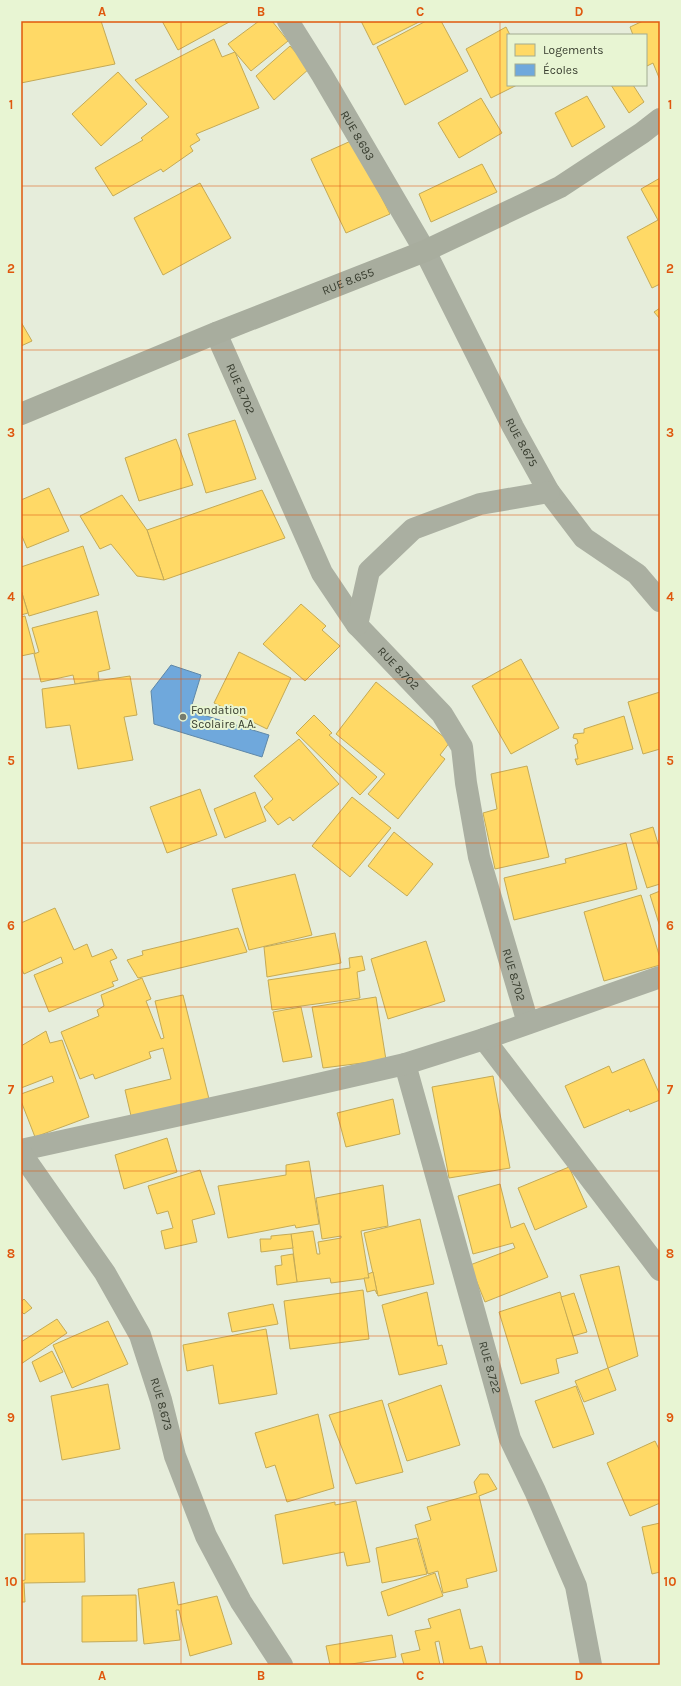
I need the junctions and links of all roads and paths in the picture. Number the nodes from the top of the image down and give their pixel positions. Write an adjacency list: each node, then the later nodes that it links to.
1 (288, 21): 3 (street, RUE 8.693)
2 (660, 119): 3 (street, RUE 8.655)
3 (426, 251): 4 (street, RUE 8.655); 6 (street, RUE 8.675)
4 (216, 333): 5 (street, RUE 8.655); 8 (street, RUE 8.702)
5 (21, 414)
6 (549, 492): 7 (street, RUE 8.675); 8 (street)
7 (660, 601)
8 (357, 625): 10 (street, RUE 8.702)
9 (660, 977): 10 (street)
10 (528, 1022): 11 (street)
11 (484, 1039): 12 (street); 15 (street)
12 (405, 1064): 13 (street); 17 (street, RUE 8.722)
13 (21, 1150)
14 (21, 1153): 16 (street, RUE 8.673)
15 (660, 1270)
16 (282, 1665)
17 (592, 1665)

